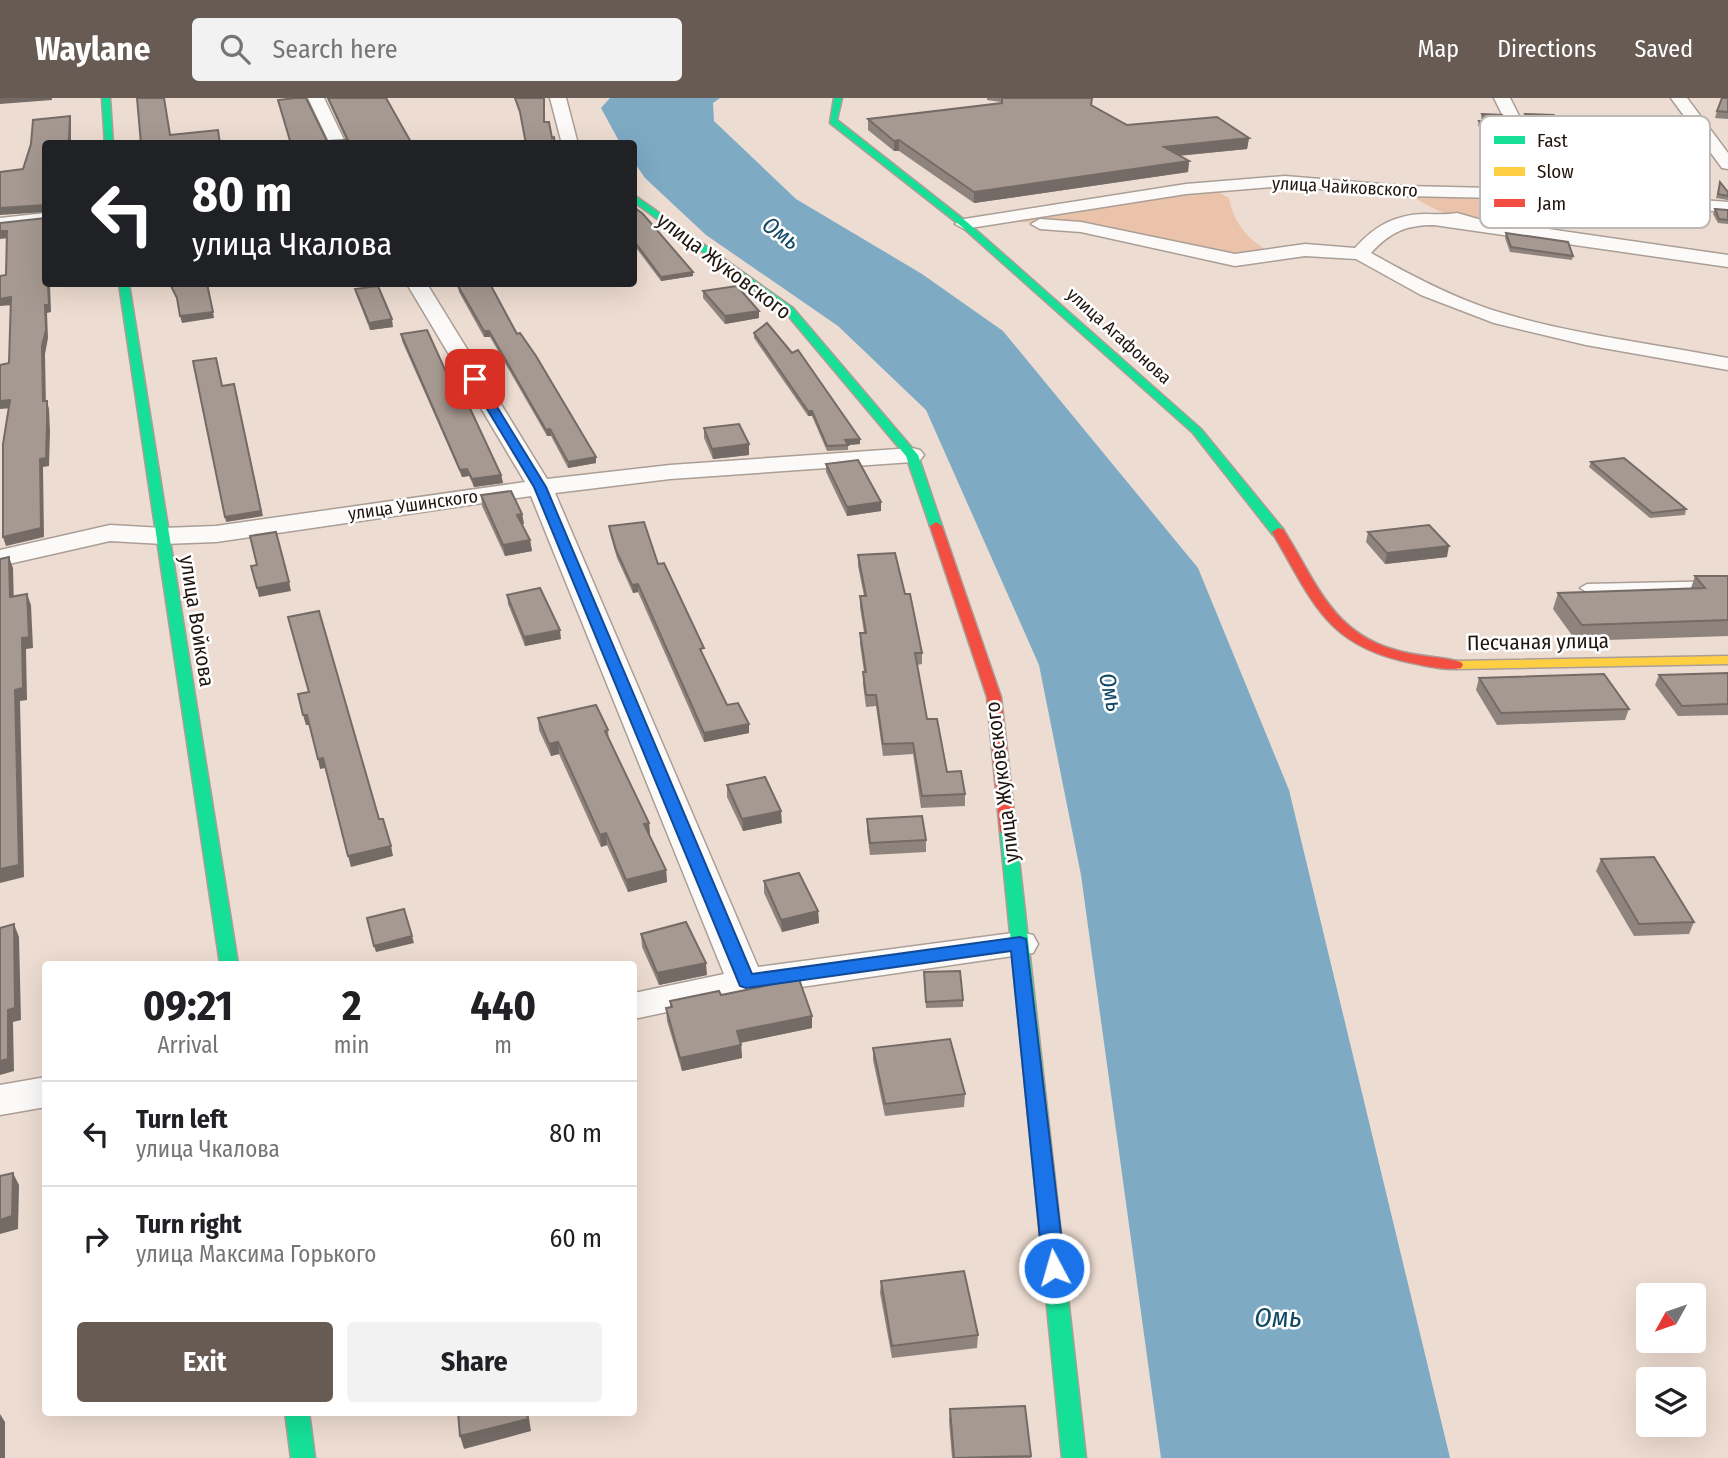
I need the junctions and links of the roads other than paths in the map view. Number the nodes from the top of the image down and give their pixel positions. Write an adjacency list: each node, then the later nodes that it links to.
1 (106, 98): 9 (street)
2 (316, 98): 10 (street)
3 (558, 98): 11 (street)
4 (838, 98): 22 (street, улица Агафонова)
5 (1502, 98): 7 (street)
6 (1679, 98): 8 (street)
7 (1511, 116)
8 (1692, 116)
9 (109, 140)
10 (336, 140)
11 (569, 140)
12 (1710, 140): 13 (street)
13 (1728, 164)
14 (1404, 191): 15 (street, улица Чайковского); 18 (street); 22 (street, улица Чайковского)
15 (1480, 193)
16 (637, 200): 32 (street, улица Жуковского)
17 (1728, 207): 19 (street, улица Чайковского)
18 (1426, 208): 23 (street); 25 (street)
19 (1710, 209)
20 (42, 218): 21 (street)
21 (0, 223)
22 (968, 223): 27 (street); 38 (street, улица Агафонова)
23 (1475, 224): 24 (street); 25 (street)
24 (1480, 225)
25 (1392, 226): 27 (street)
26 (1509, 228): 28 (street)
27 (1360, 254): 31 (street)
28 (1728, 261)
29 (124, 287): 34 (street, улица Войкова)
30 (419, 287): 33 (street)
31 (1728, 364)
32 (912, 455): 33 (street, улица Ушинского); 40 (street, улица Жуковского)
33 (540, 487): 34 (street, улица Ушинского); 42 (street)
34 (163, 536): 35 (street, улица Ушинского); 41 (street, улица Войкова)
35 (0, 558)
36 (1728, 585): 37 (lane)
37 (1587, 588)
38 (1354, 636): 39 (street, Песчаная улица)
39 (1728, 660)
40 (1020, 944): 42 (street); 48 (street, улица Жуковского)
41 (229, 961)
42 (746, 982): 43 (street)
43 (637, 1005)
44 (42, 1093): 45 (street)
45 (0, 1100)
46 (298, 1416): 47 (street)
47 (303, 1458)
48 (1074, 1458)

